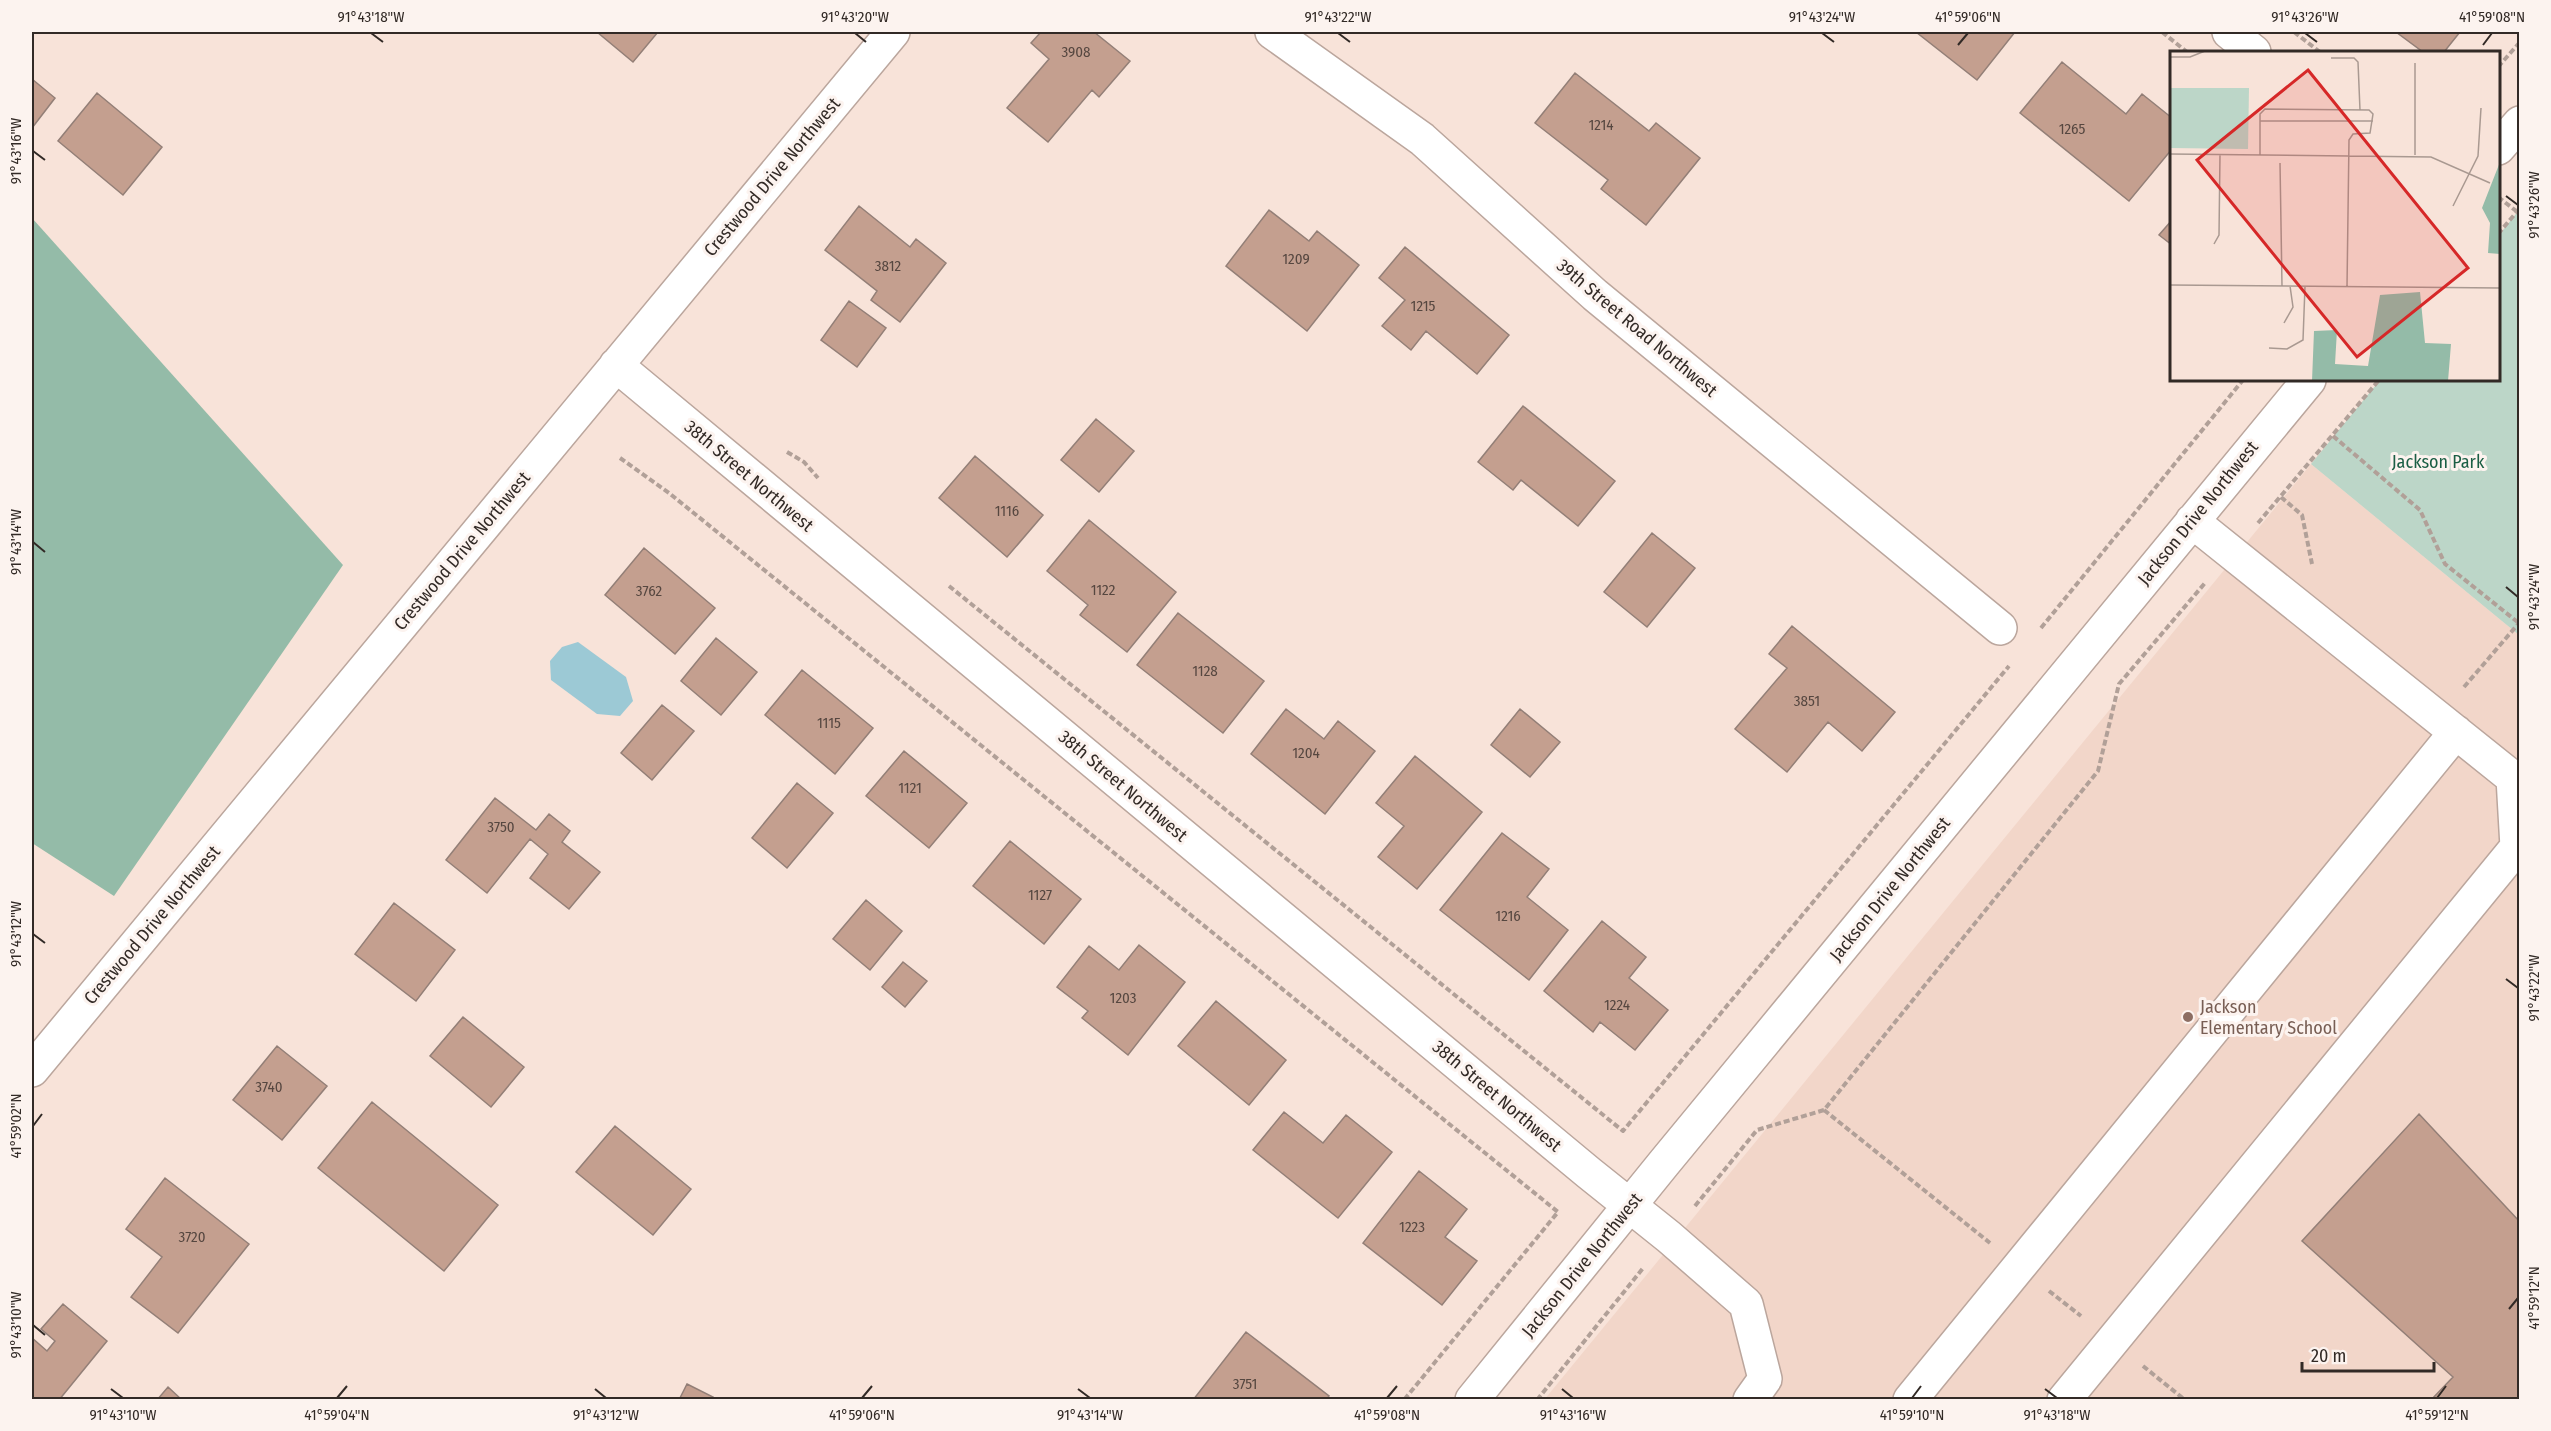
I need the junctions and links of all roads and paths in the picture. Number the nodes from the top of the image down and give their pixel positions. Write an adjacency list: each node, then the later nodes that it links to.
1 (1272, 32): 30 (street, 39th Street Road Northwest)
2 (2162, 32): 7 (path)
3 (2229, 32): 8 (street)
4 (2294, 32): 9 (path)
5 (884, 34): 16 (street, Crestwood Drive Northwest)
6 (2520, 42): 10 (path)
7 (2186, 51)
8 (2253, 51)
9 (2319, 51)
10 (2500, 66)
11 (2520, 123): 12 (street)
12 (2500, 147)
13 (2500, 198): 14 (path)
14 (2518, 211): 15 (path)
15 (2500, 233)
16 (616, 365): 37 (street, Crestwood Drive Northwest); 38 (street, 38th Street Northwest)
17 (2242, 381): 31 (path)
18 (2308, 381): 25 (street, Jackson Drive Northwest)
19 (2378, 381): 20 (path)
20 (2333, 436): 24 (path); 29 (path)
21 (780, 448): 23 (path)
22 (620, 458): 40 (path)
23 (825, 485)
24 (2281, 497): 26 (path); 27 (path)
25 (2192, 521): 26 (street); 38 (street, Jackson Drive Northwest)
26 (2232, 553): 36 (street); 39 (path)
27 (2313, 571)
28 (945, 583): 32 (path)
29 (2519, 623): 34 (path)
30 (2000, 628)
31 (2037, 633)
32 (2014, 660)
33 (2454, 680): 34 (path)
34 (2464, 687): 35 (path)
35 (2473, 695)
36 (2456, 732): 44 (street); 45 (street)
37 (32, 1070)
38 (1630, 1206): 39 (street, 38th Street Northwest); 41 (street, Jackson Drive Northwest)
39 (1669, 1237): 42 (path); 43 (street, 38th Street Northwest)
40 (1404, 1400)
41 (1472, 1400)
42 (1537, 1400)
43 (1750, 1400)
44 (1911, 1400)
45 (2064, 1400)

